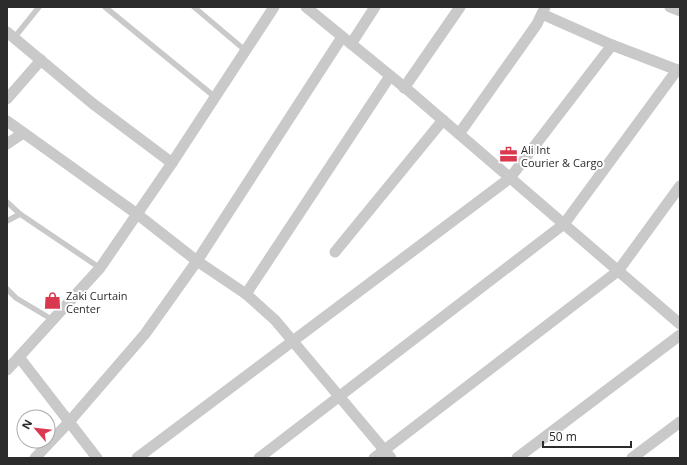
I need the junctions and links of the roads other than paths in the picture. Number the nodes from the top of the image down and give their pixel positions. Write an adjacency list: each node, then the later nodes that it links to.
1 (39, 7): 9 (lane)
2 (105, 7): 17 (lane)
3 (194, 7): 12 (lane)
4 (274, 7): 12 (street)
5 (306, 7): 10 (street)
6 (375, 7): 10 (street)
7 (460, 7): 16 (street)
8 (543, 10): 11 (street); 22 (street)
9 (11, 35): 13 (street)
10 (347, 40): 15 (street); 33 (street)
11 (612, 45): 14 (street); 25 (street)
12 (246, 51): 17 (street)
13 (41, 60): 18 (street); 24 (street)
14 (678, 70): 31 (street)
15 (390, 76): 16 (street); 37 (street)
16 (404, 88): 19 (street)
17 (215, 97): 24 (street)
18 (7, 99)
19 (443, 120): 22 (street); 32 (street)
20 (7, 121): 21 (street)
21 (24, 133): 23 (street); 29 (street)
22 (459, 134): 25 (street)
23 (7, 144)
24 (172, 163): 29 (street)
25 (510, 178): 31 (street); 41 (street)
26 (680, 186): 35 (street)
27 (7, 202): 28 (lane)
28 (20, 214): 30 (lane); 34 (lane)
29 (137, 214): 33 (street); 34 (street)
30 (7, 222)
31 (564, 224): 35 (street); 44 (street)
32 (335, 252)
33 (198, 261): 37 (street); 45 (street)
34 (100, 268): 38 (street)
35 (618, 271): 39 (street); 47 (street)
36 (7, 289): 38 (lane)
37 (246, 294): 41 (street)
38 (53, 320): 42 (street)
39 (680, 324)
40 (680, 335): 53 (street)
41 (292, 341): 44 (street); 50 (street)
42 (19, 357): 43 (street); 45 (street)
43 (7, 370)
44 (339, 398): 47 (street); 51 (street)
45 (69, 422): 48 (street); 49 (street)
46 (680, 422): 54 (street)
47 (387, 454): 52 (street)
48 (35, 458)
49 (97, 458)
50 (137, 458)
51 (259, 458)
52 (374, 458)
53 (516, 458)
54 (632, 458)

